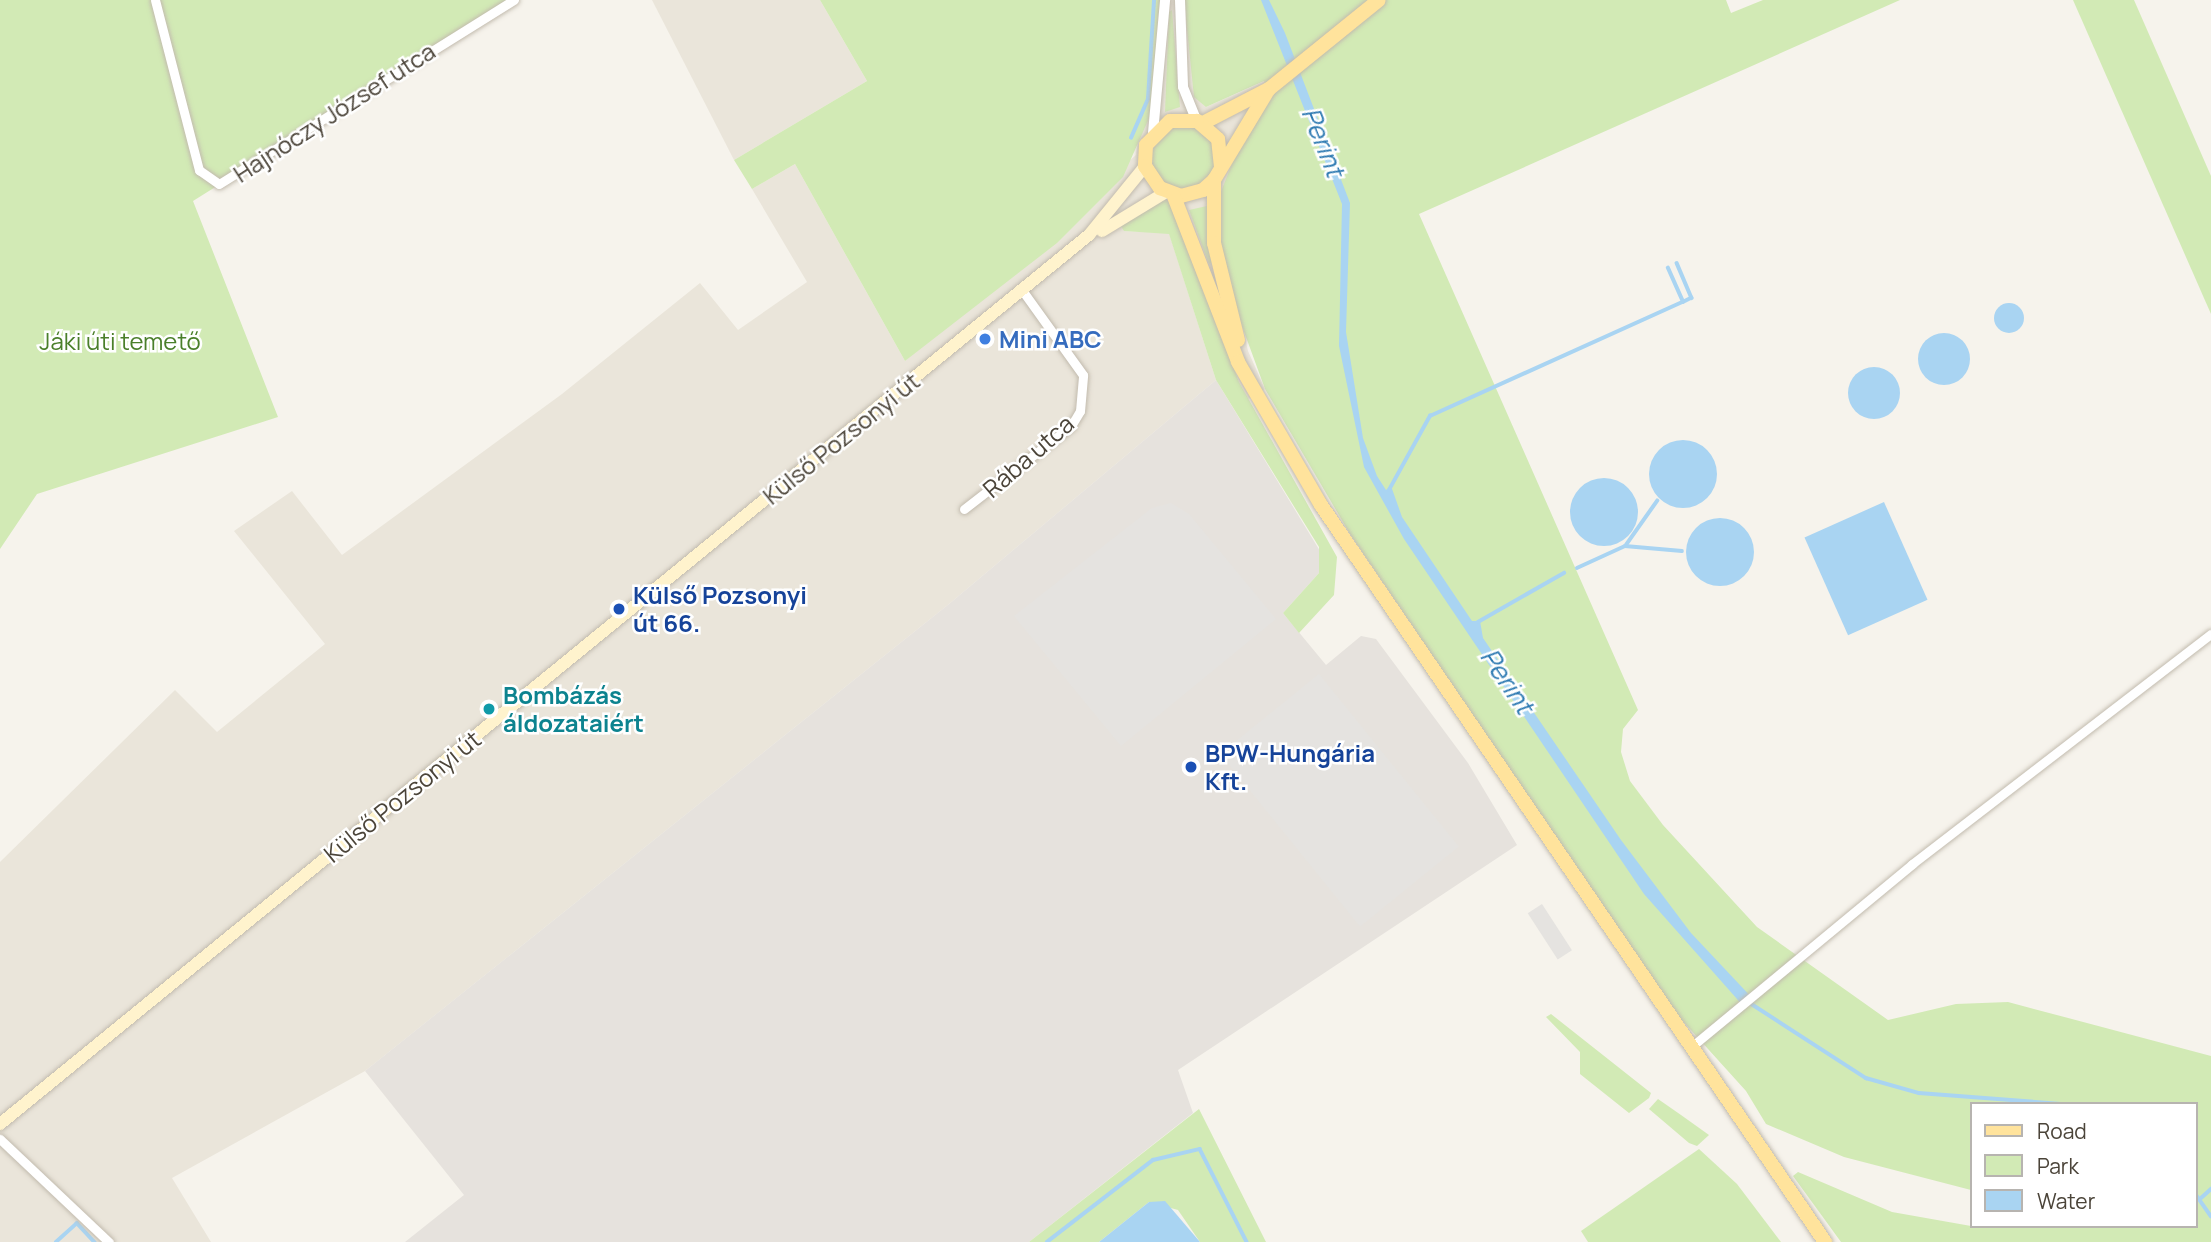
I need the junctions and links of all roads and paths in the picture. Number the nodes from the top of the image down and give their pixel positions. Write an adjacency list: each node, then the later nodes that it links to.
1 (155, 0): 2 (street, Hajnóczy József utca)
2 (514, 0)
3 (1165, 0): 8 (street)
4 (1180, 0): 7 (street)
5 (1379, 0): 6 (main road)
6 (1269, 89): 7 (main road); 10 (main road)
7 (1200, 122): 8 (main road); 10 (main road)
8 (1153, 133): 9 (main road)
9 (1145, 166): 11 (main road); 12 (main road)
10 (1218, 174): 11 (main road); 14 (main road)
11 (1170, 193): 12 (main road); 14 (main road)
12 (1064, 256): 13 (main road, Külső Pozsonyi út)
13 (1022, 290): 15 (street, Rába utca); 18 (main road, Külső Pozsonyi út)
14 (1269, 416): 17 (main road)
15 (964, 509)
16 (2211, 634): 17 (street)
17 (1691, 1047): 21 (main road)
18 (0, 1124)
19 (0, 1139): 20 (street)
20 (109, 1242)
21 (1825, 1242)

